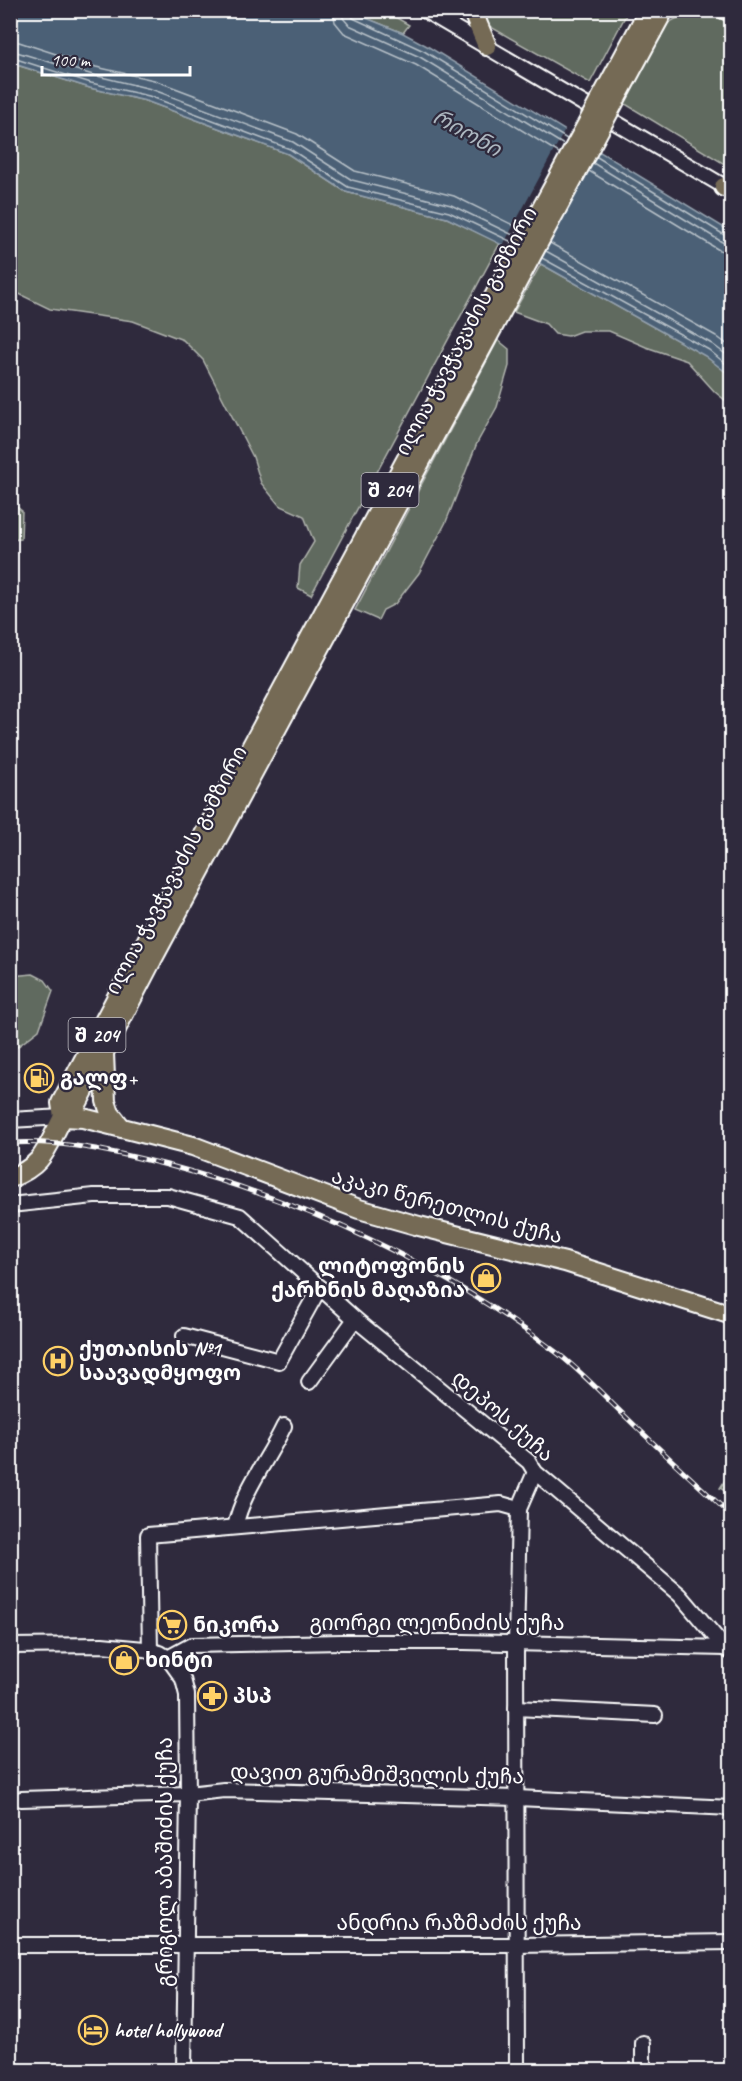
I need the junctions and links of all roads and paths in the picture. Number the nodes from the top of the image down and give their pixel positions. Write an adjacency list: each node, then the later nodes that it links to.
1 (424, 10): 7 (street)
2 (472, 10): 7 (main road)
3 (675, 10): 6 (main road)
4 (726, 10): 5 (main road)
5 (732, 12)
6 (650, 19): 9 (main road, ილია ჭავჭავაძის გამზირი / შ 204, bridge)
7 (487, 46): 8 (street)
8 (729, 188)
9 (146, 957): 10 (main road, ილია ჭავჭავაძის გამზირი / შ 204); 11 (main road, ილია ჭავჭავაძის გამზირი / შ 204)
10 (104, 1053): 11 (main road, ილია ჭავჭავაძის გამზირი / შ 204); 13 (main road)
11 (63, 1117): 12 (street, აკაკი წერეთლის ქუჩა); 13 (main road, აკაკი წერეთლის ქუჩა); 14 (main road, შ 204)
12 (10, 1120)
13 (122, 1128): 17 (main road, აკაკი წერეთლის ქუჩა)
14 (10, 1178)
15 (10, 1205): 16 (street, დეპოს ქუჩა)
16 (320, 1287): 18 (street, დეპოს ქუჩა); 19 (street)
17 (732, 1315)
18 (355, 1319): 20 (street); 22 (street, დეპოს ქუჩა)
19 (184, 1336)
20 (309, 1382)
21 (284, 1426): 24 (street)
22 (535, 1472): 23 (street); 27 (street, დეპოს ქუჩა)
23 (519, 1509): 24 (street); 25 (street)
24 (235, 1527): 28 (street)
25 (516, 1644): 27 (street, გიორგი ლეონიძის ქუჩა); 29 (street, გიორგი ლეონიძის ქუჩა); 30 (street)
26 (10, 1646): 28 (street)
27 (728, 1650)
28 (150, 1651): 29 (street)
29 (168, 1658): 32 (street, გრიგოლ აბაშიძის ქუჩა)
30 (516, 1708): 31 (street); 33 (street)
31 (655, 1715)
32 (188, 1794): 33 (street, დავით გურამიშვილის ქუჩა); 34 (street, დავით გურამიშვილის ქუჩა); 37 (street, გრიგოლ აბაშიძის ქუჩა)
33 (517, 1798): 35 (street, დავით გურამიშვილის ქუჩა); 39 (street)
34 (21, 1799)
35 (732, 1808)
36 (732, 1942): 39 (street, ანდრია რაზმაძის ქუჩა)
37 (186, 1944): 38 (street, ანდრია რაზმაძის ქუჩა); 39 (street, ანდრია რაზმაძის ქუჩა); 41 (street, გრიგოლ აბაშიძის ქუჩა)
38 (10, 1945)
39 (516, 1945): 42 (street)
40 (642, 2043): 43 (street)
41 (184, 2070)
42 (517, 2070)
43 (643, 2070)

